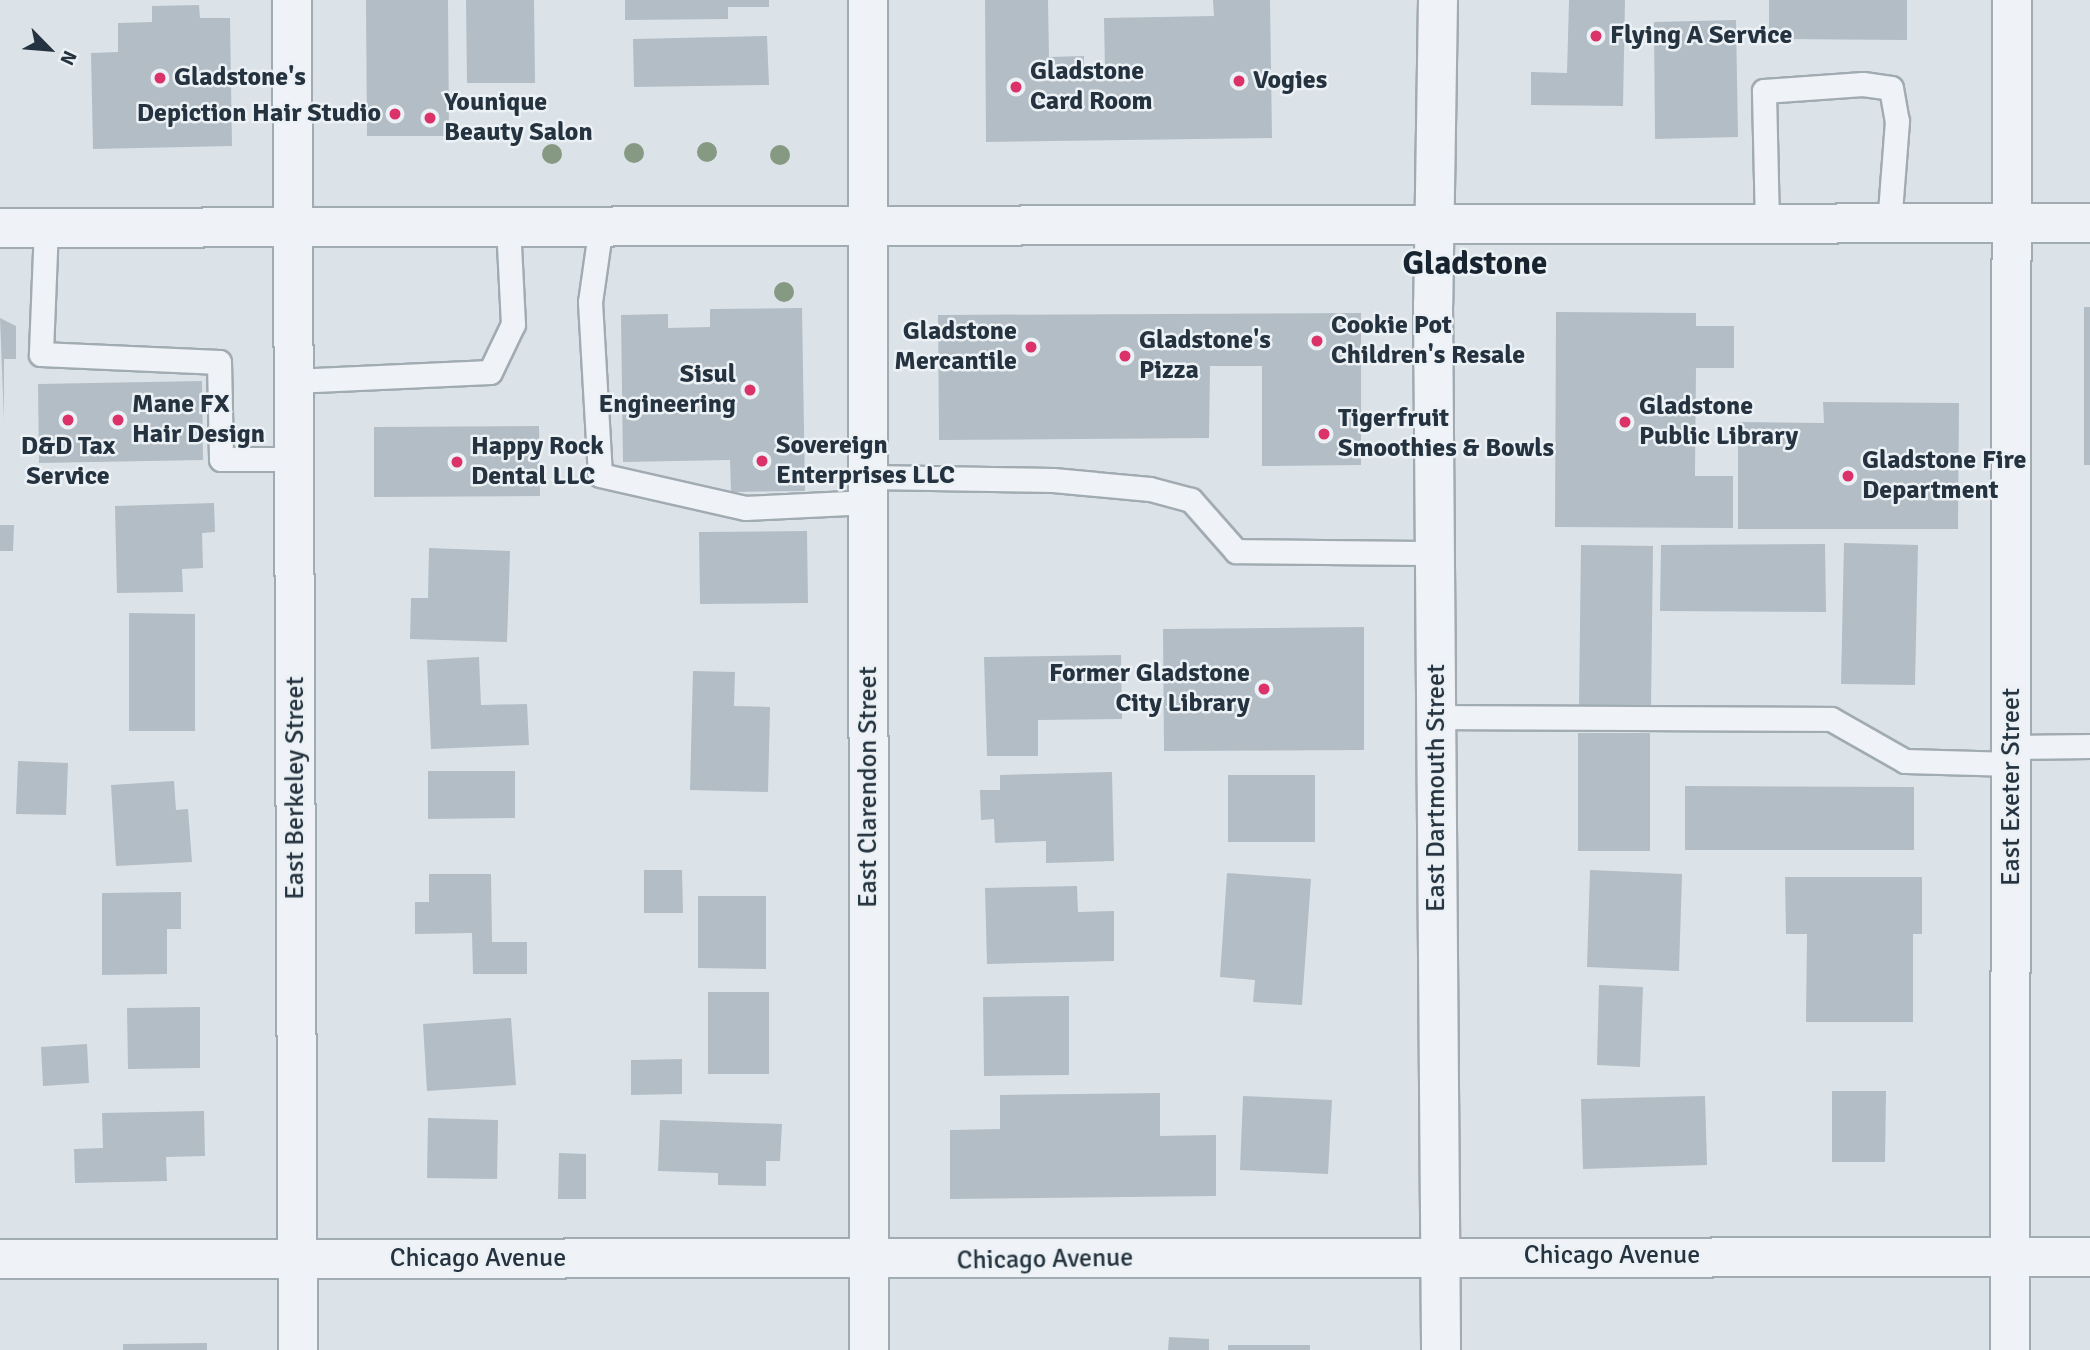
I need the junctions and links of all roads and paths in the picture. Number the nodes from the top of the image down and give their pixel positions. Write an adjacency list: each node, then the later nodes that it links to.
1 (292, 0): 14 (street, East Berkeley Street)
2 (868, 0): 6 (street, East Clarendon Street)
3 (1438, 0): 12 (street, East Dartmouth Street)
4 (2012, 0): 7 (street, East Exeter Street)
5 (2090, 223): 7 (street)
6 (869, 224): 8 (street); 12 (street); 18 (street, East Clarendon Street)
7 (2014, 224): 10 (street); 22 (street, East Exeter Street)
8 (601, 225): 11 (street); 18 (lane)
9 (1767, 225): 10 (street); 10 (lane); 12 (street)
10 (1889, 225)
11 (508, 226): 14 (street); 16 (lane)
12 (1435, 226): 19 (street, East Dartmouth Street)
13 (46, 227): 14 (street); 15 (street); 17 (lane)
14 (293, 227): 16 (street, East Berkeley Street)
15 (0, 228)
16 (293, 381): 17 (street, East Berkeley Street)
17 (293, 459): 25 (street, East Berkeley Street)
18 (869, 490): 19 (lane); 28 (street, East Clarendon Street)
19 (1435, 553): 20 (street, East Dartmouth Street)
20 (1437, 717): 22 (lane); 23 (street, East Dartmouth Street)
21 (2090, 746): 22 (lane)
22 (2012, 755): 26 (street, East Exeter Street)
23 (1440, 1255): 26 (street, Chicago Avenue); 28 (street, Chicago Avenue); 31 (street, East Dartmouth Street)
24 (2090, 1257): 26 (street, Chicago Avenue)
25 (299, 1258): 27 (street, Chicago Avenue); 28 (street, Chicago Avenue); 29 (street, East Berkeley Street)
26 (2010, 1258): 32 (street, East Exeter Street)
27 (0, 1259)
28 (869, 1262): 30 (street, East Clarendon Street)
29 (298, 1350)
30 (869, 1350)
31 (1441, 1350)
32 (2010, 1350)

